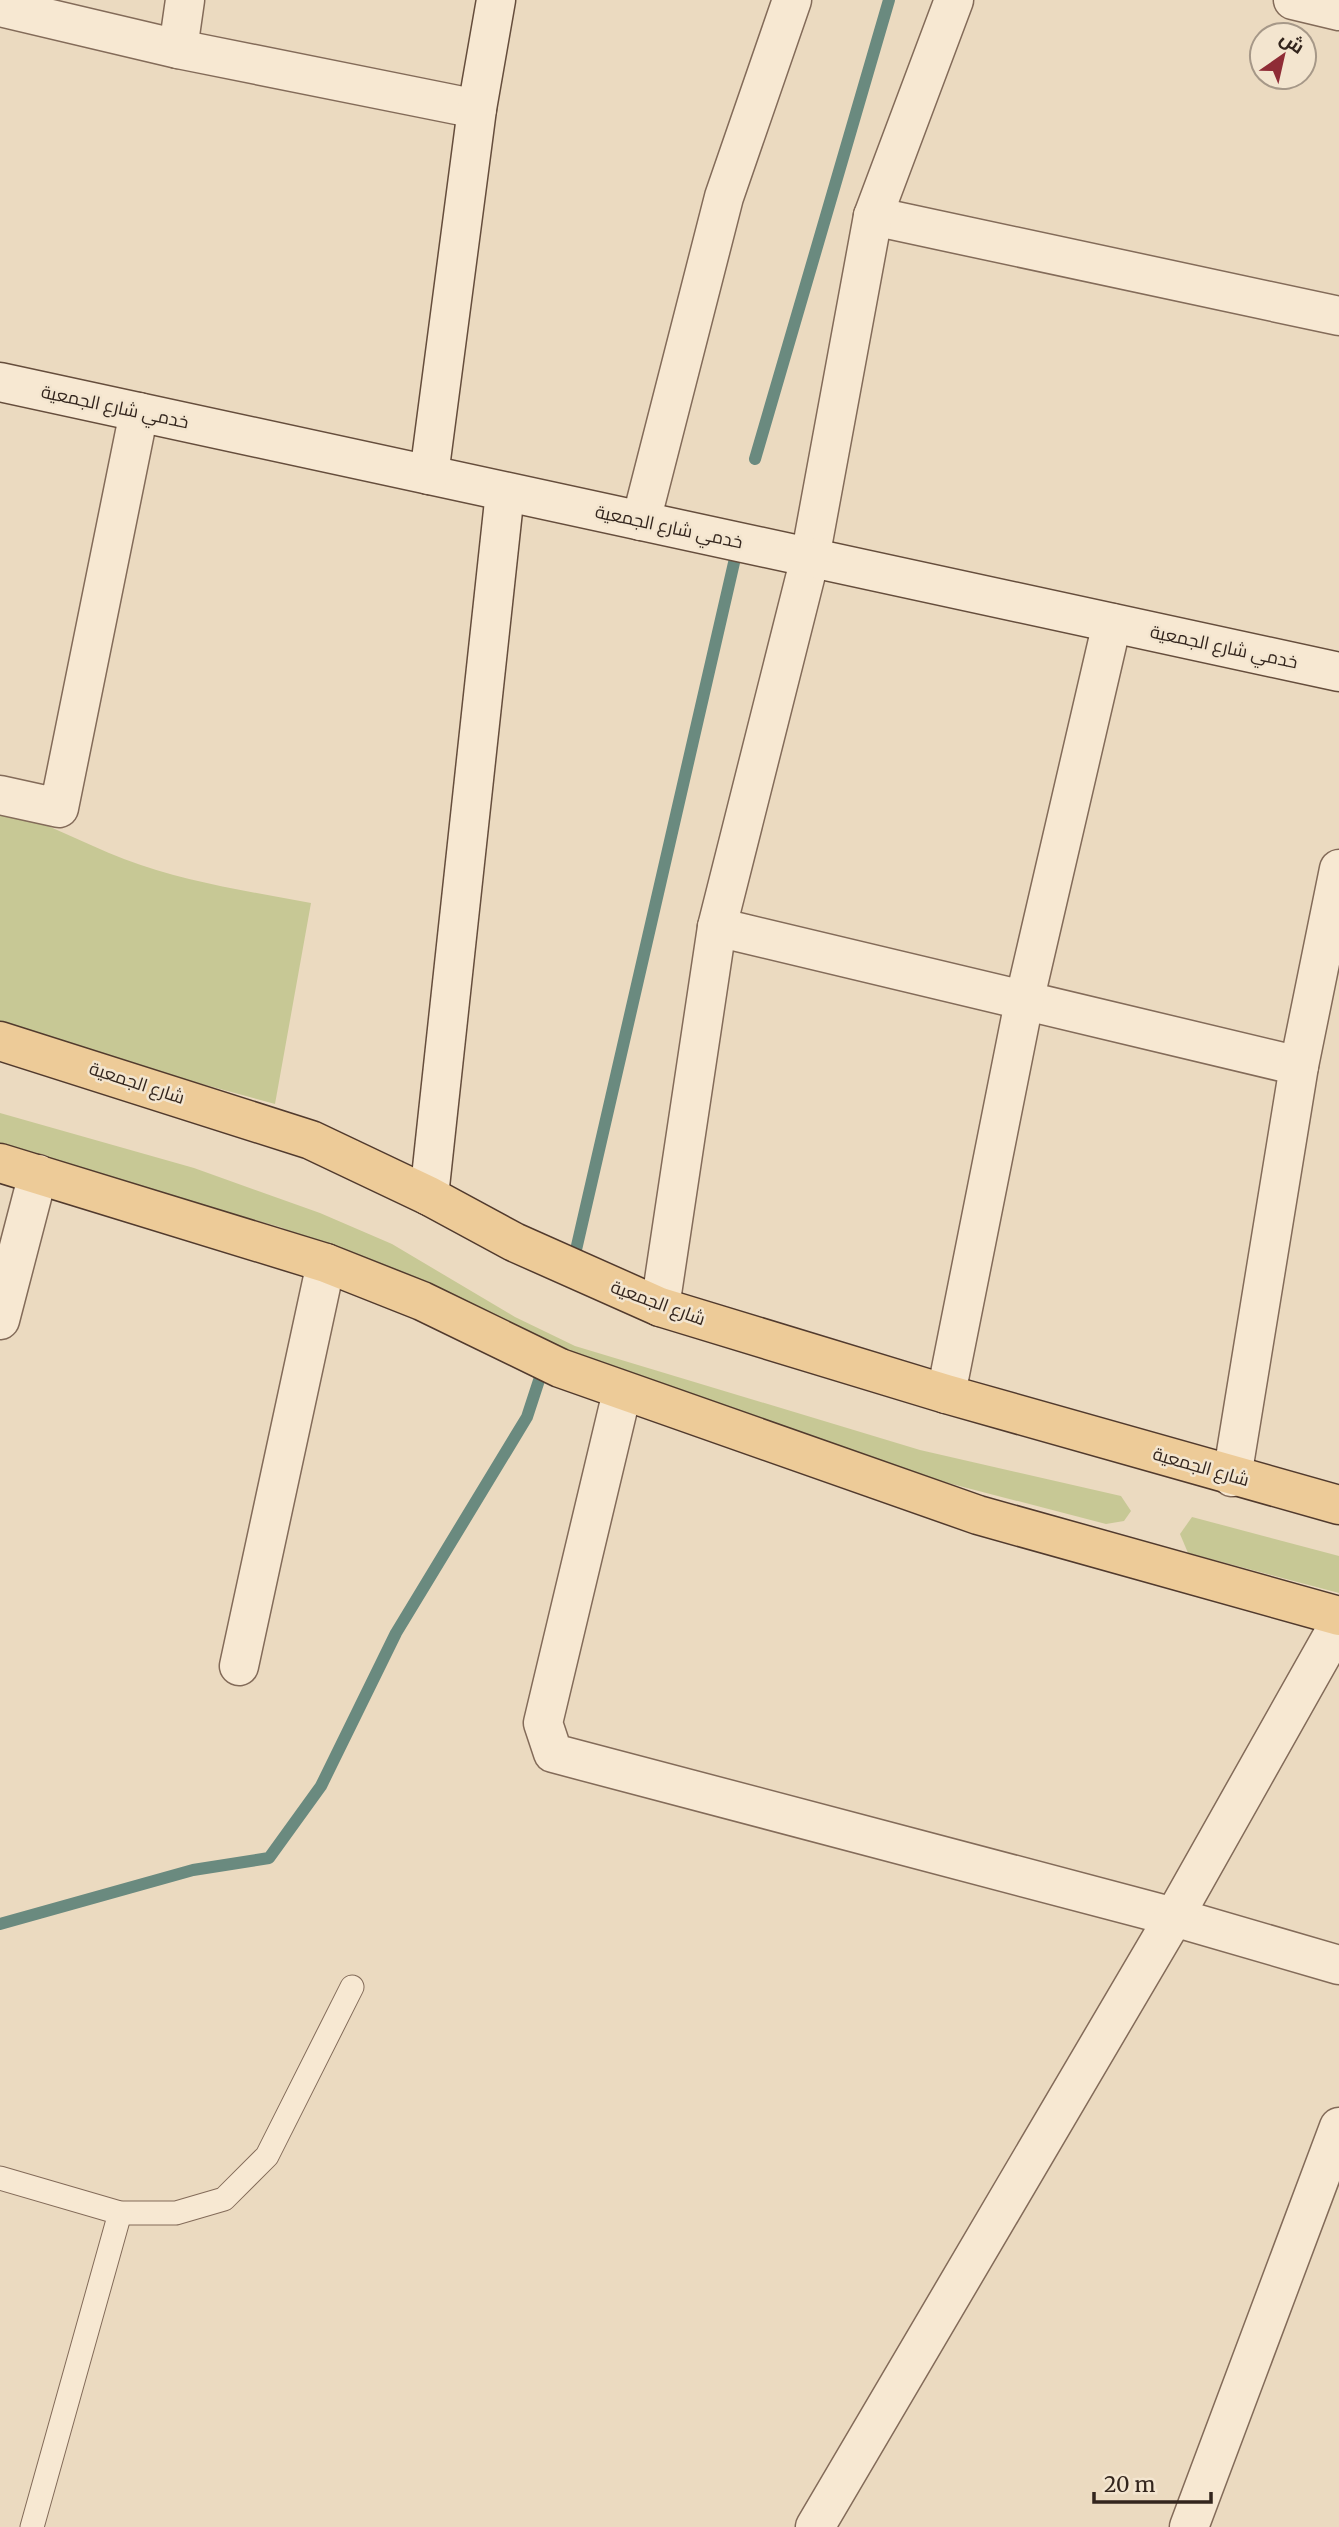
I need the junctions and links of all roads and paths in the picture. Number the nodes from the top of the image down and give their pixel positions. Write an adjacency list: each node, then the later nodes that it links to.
1 (185, 0): 8 (street)
2 (496, 0): 9 (street)
3 (792, 0): 16 (street)
4 (954, 0): 10 (street)
5 (1293, 0): 7 (street)
6 (0, 7): 8 (street)
7 (1339, 10)
8 (178, 49): 9 (street)
9 (477, 109): 14 (street)
10 (873, 216): 11 (street); 17 (street)
11 (1339, 316)
12 (0, 382): 13 (street, خدمي شارع الجمعية)
13 (139, 412): 14 (street, خدمي شارع الجمعية); 20 (street)
14 (429, 475): 15 (street, خدمي شارع الجمعية)
15 (505, 492): 16 (street, خدمي شارع الجمعية); 28 (street)
16 (641, 521): 17 (street, خدمي شارع الجمعية)
17 (810, 558): 18 (street, خدمي شارع الجمعية); 22 (street)
18 (1112, 623): 19 (street, خدمي شارع الجمعية); 23 (street)
19 (1339, 672)
20 (0, 795)
21 (1339, 869): 25 (street)
22 (717, 927): 23 (street); 30 (street)
23 (1024, 1002): 25 (street); 33 (street)
24 (0, 1041): 28 (main road, شارع الجمعية)
25 (1299, 1066): 34 (street)
26 (0, 1163): 27 (main road)
27 (38, 1174): 29 (main road); 31 (street)
28 (429, 1196): 30 (main road, شارع الجمعية)
29 (326, 1263): 32 (main road); 38 (street)
30 (660, 1307): 33 (main road, شارع الجمعية)
31 (0, 1320)
32 (622, 1392): 36 (main road); 39 (street)
33 (946, 1394): 34 (main road, شارع الجمعية)
34 (1232, 1476): 35 (main road, شارع الجمعية)
35 (1339, 1505)
36 (1339, 1616)
37 (1339, 1624): 39 (street)
38 (239, 1666)
39 (1174, 1917): 40 (street); 46 (street)
40 (1339, 1965)
41 (352, 1987): 44 (lane)
42 (1339, 2127): 47 (street)
43 (0, 2178): 44 (lane)
44 (120, 2213): 45 (lane)
45 (32, 2527)
46 (815, 2527)
47 (1189, 2527)

